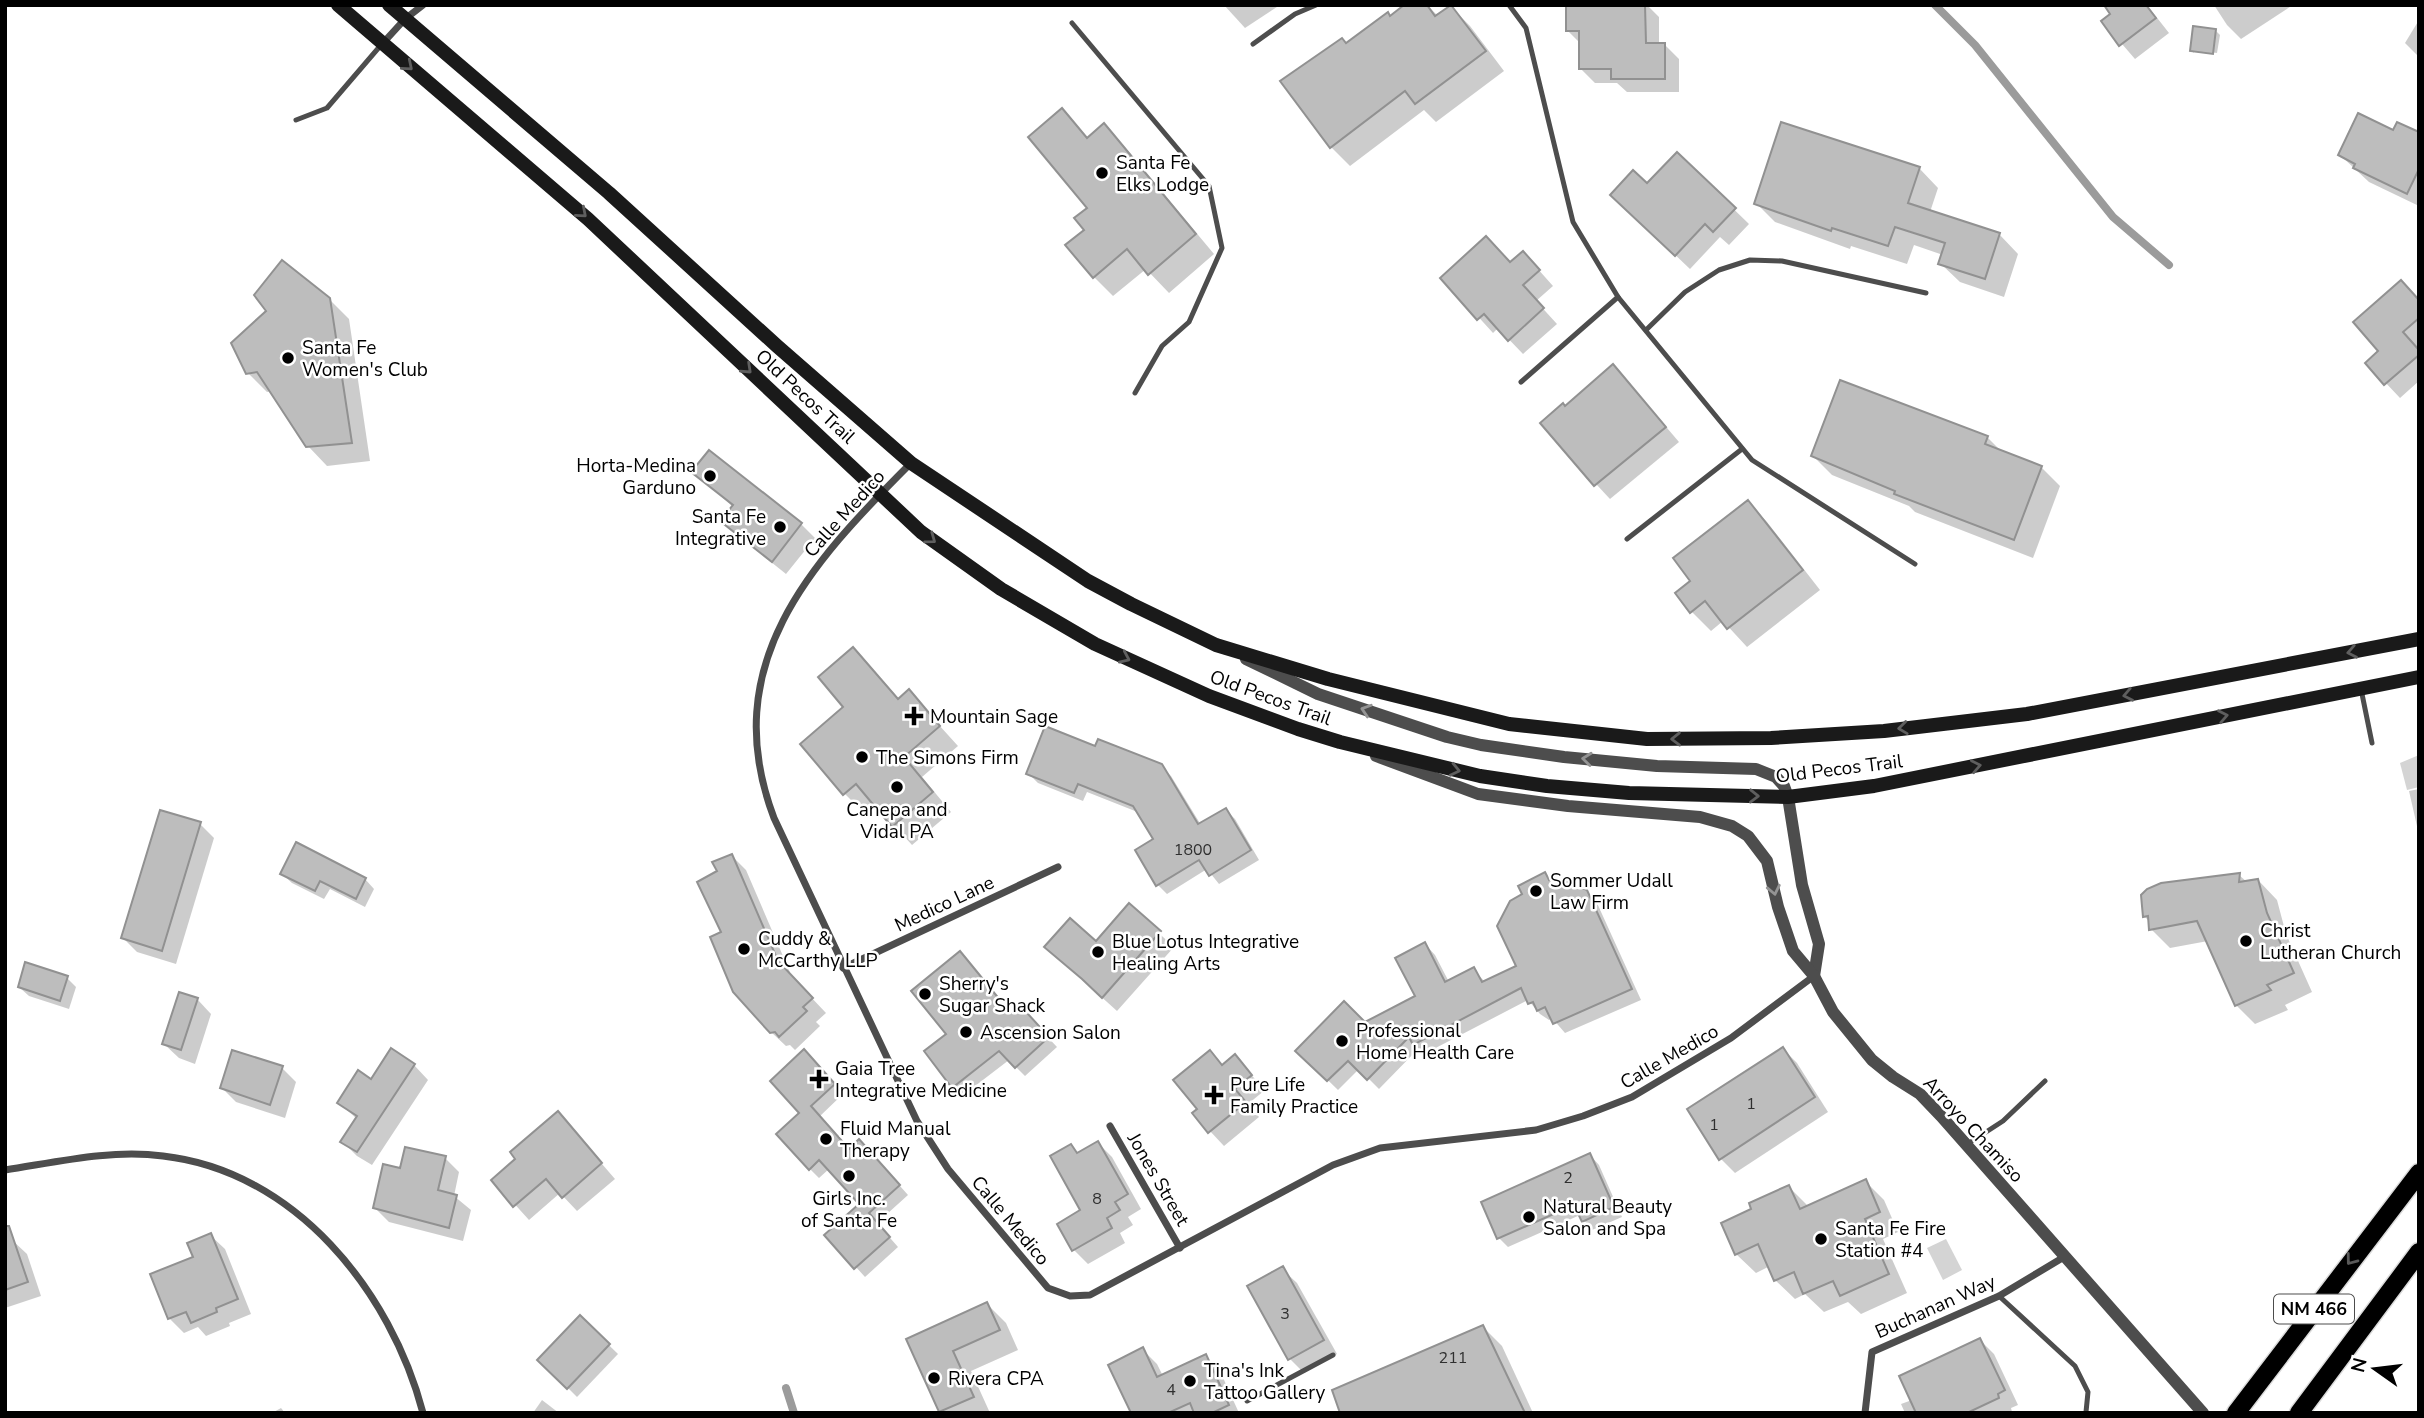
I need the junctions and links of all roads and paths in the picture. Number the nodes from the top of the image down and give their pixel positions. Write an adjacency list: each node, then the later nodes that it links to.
1 (338, 5): 8 (main road, Old Pecos Trail)
2 (389, 5): 6 (main road, Old Pecos Trail)
3 (423, 5): 6 (street)
4 (1316, 5): 9 (lane)
5 (1509, 5): 12 (lane)
6 (405, 19): 8 (street); 17 (main road, Old Pecos Trail)
7 (1072, 23): 15 (lane)
8 (382, 43): 10 (lane); 18 (main road, Old Pecos Trail, one-way to 18)
9 (1252, 44)
10 (296, 120)
11 (1926, 293): 13 (lane)
12 (1618, 297): 13 (lane); 14 (lane)
13 (1646, 330): 16 (lane)
14 (1521, 382)
15 (1135, 393)
16 (1742, 449): 19 (lane); 20 (lane)
17 (911, 463): 18 (street, Calle Medico); 22 (main road, Old Pecos Trail)
18 (881, 492): 25 (main road, Old Pecos Trail, one-way to 25); 29 (street, Calle Medico)
19 (1627, 539)
20 (1915, 564)
21 (2419, 639): 22 (main road, Old Pecos Trail, one-way to 22)
22 (1216, 645): 27 (street, one-way to 22)
23 (2419, 677): 24 (main road, Old Pecos Trail)
24 (2361, 689): 26 (lane); 27 (main road, Old Pecos Trail, one-way to 24)
25 (1340, 743): 27 (main road, Old Pecos Trail, one-way to 27); 30 (street, Arroyo Chamiso, one-way to 30)
26 (2372, 743)
27 (1788, 797): 30 (street)
28 (1058, 867): 29 (street, Medico Lane)
29 (843, 968): 36 (street, Calle Medico)
30 (1814, 976): 33 (street, Arroyo Chamiso); 36 (street, Calle Medico)
31 (2045, 1081): 33 (lane)
32 (1110, 1126): 36 (street, Jones Street)
33 (1966, 1145): 38 (street, Arroyo Chamiso)
34 (5, 1170): 43 (street)
35 (2419, 1173): 46 (main road, NM 466, one-way to 46)
36 (1180, 1248)
37 (2419, 1252): 47 (main road, NM 466)
38 (2064, 1257): 39 (street, Buchanan Way); 45 (street, Arroyo Chamiso)
39 (1998, 1296): 42 (lane); 44 (street, Buchanan Way)
40 (1333, 1355): 41 (lane)
41 (1248, 1401)
42 (2086, 1412)
43 (423, 1413)
44 (1865, 1413)
45 (2203, 1413)
46 (2236, 1413)
47 (2299, 1413)

